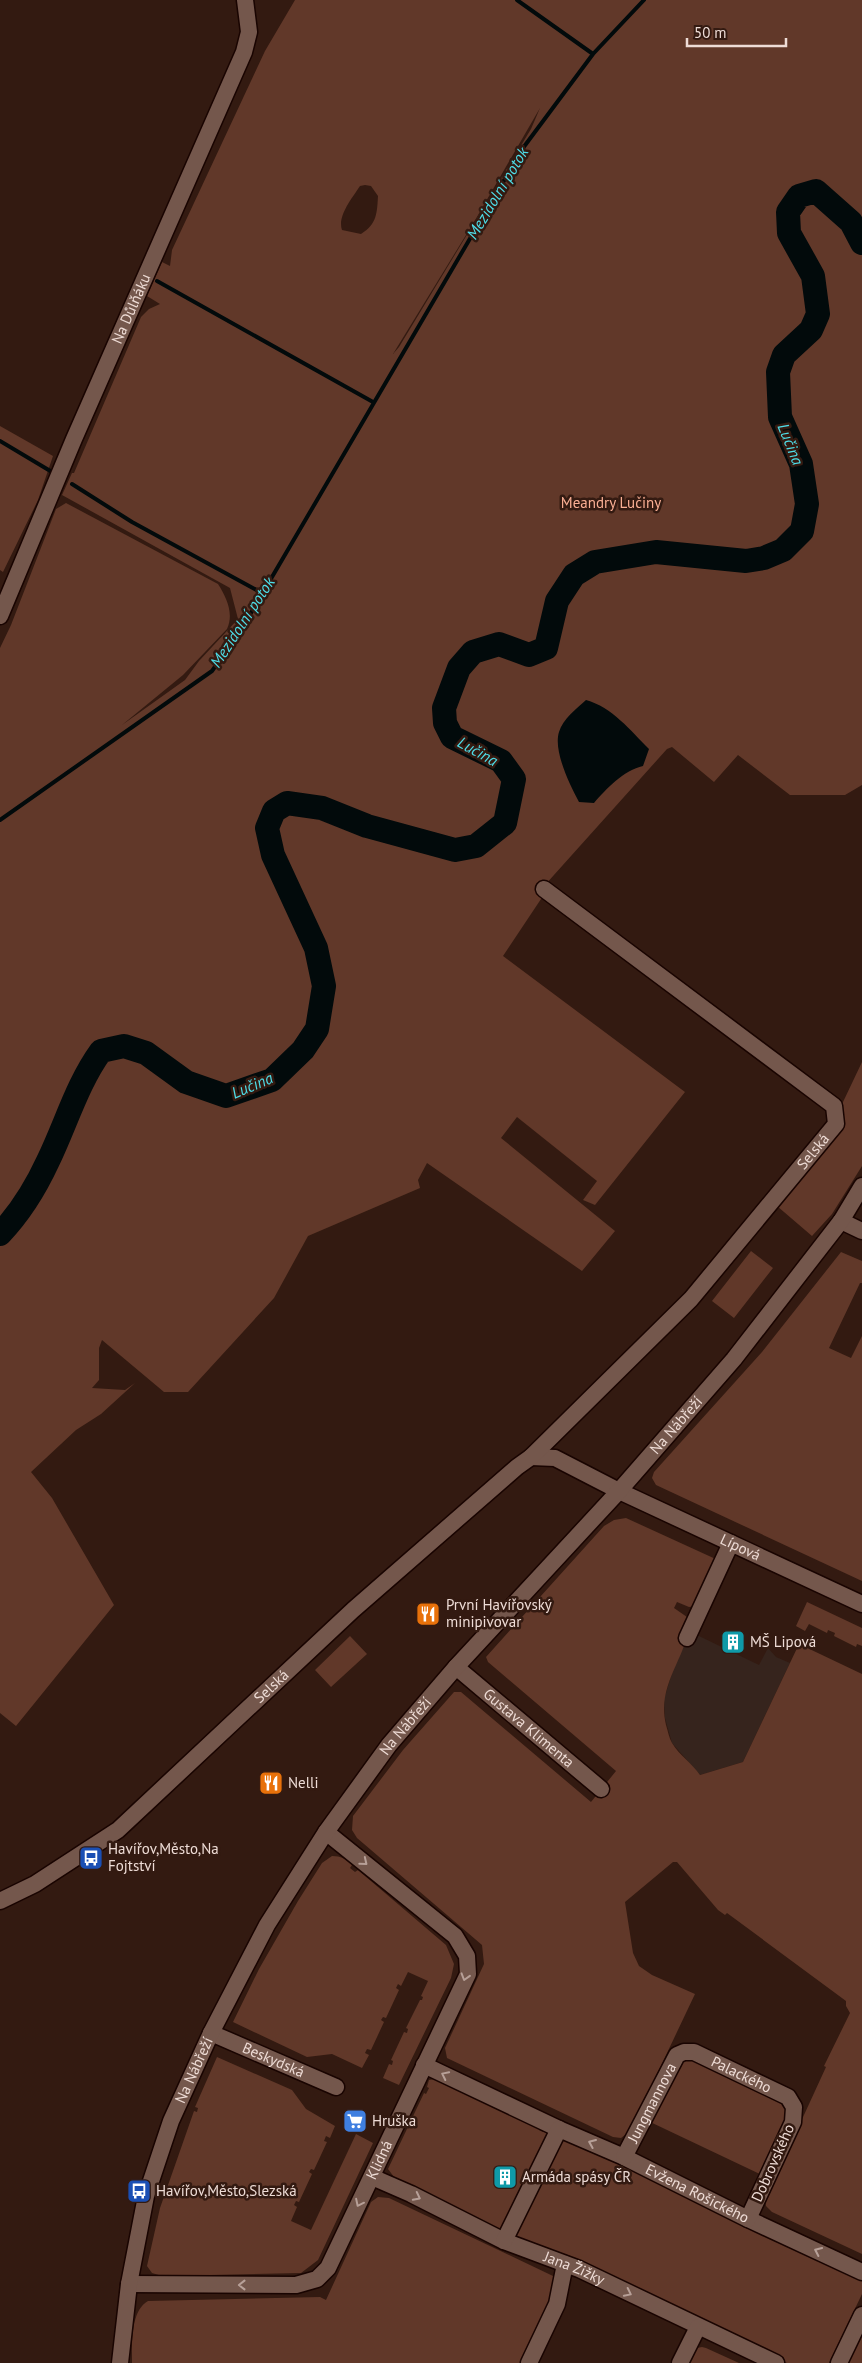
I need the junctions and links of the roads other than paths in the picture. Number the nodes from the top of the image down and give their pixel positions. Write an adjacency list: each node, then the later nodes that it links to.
1 (245, 0): 2 (street, Na Důlňáku)
2 (0, 616)
3 (544, 889): 7 (street, Selská)
4 (862, 1186): 5 (street, Na Nábřeží)
5 (840, 1221): 6 (street); 8 (street, Na Nábřeží)
6 (862, 1231)
7 (531, 1457): 8 (street); 15 (street, Selská)
8 (619, 1491): 9 (street, Lípová); 12 (street, Na Nábřeží)
9 (731, 1543): 10 (street, Lípová); 11 (street)
10 (862, 1604)
11 (687, 1638)
12 (456, 1667): 13 (street, Gustava Klimenta); 14 (street, Na Nábřeží)
13 (601, 1789)
14 (326, 1832): 16 (street, Na Nábřeží); 18 (street, Klidná, one-way to 18)
15 (0, 1901)
16 (211, 2033): 19 (street, Beskydská); 28 (street, Na Nábřeží)
17 (684, 2052): 20 (street, Palackého); 22 (street, Jungmannova)
18 (424, 2065): 21 (street, Evžena Rošického, one-way to 18); 23 (street, Klidná)
19 (336, 2087)
20 (794, 2107): 24 (street, Dobrovského)
21 (559, 2129): 22 (street, Evžena Rošického, one-way to 21); 25 (street)
22 (624, 2157): 24 (street, Evžena Rošického)
23 (372, 2177): 25 (street, Jana Žižky, one-way to 25); 28 (street, Klidná, one-way to 28)
24 (748, 2219): 27 (street, Evžena Rošického, one-way to 24)
25 (504, 2241): 26 (street, Jana Žižky)
26 (565, 2264): 30 (street, Jana Žižky, one-way to 30); 32 (street)
27 (862, 2272)
28 (129, 2284): 31 (street, Na Nábřeží)
29 (862, 2315): 35 (street)
30 (698, 2326): 33 (street); 34 (street, Jana Žižky)
31 (120, 2363)
32 (529, 2363)
33 (680, 2363)
34 (776, 2363)
35 (839, 2363)

